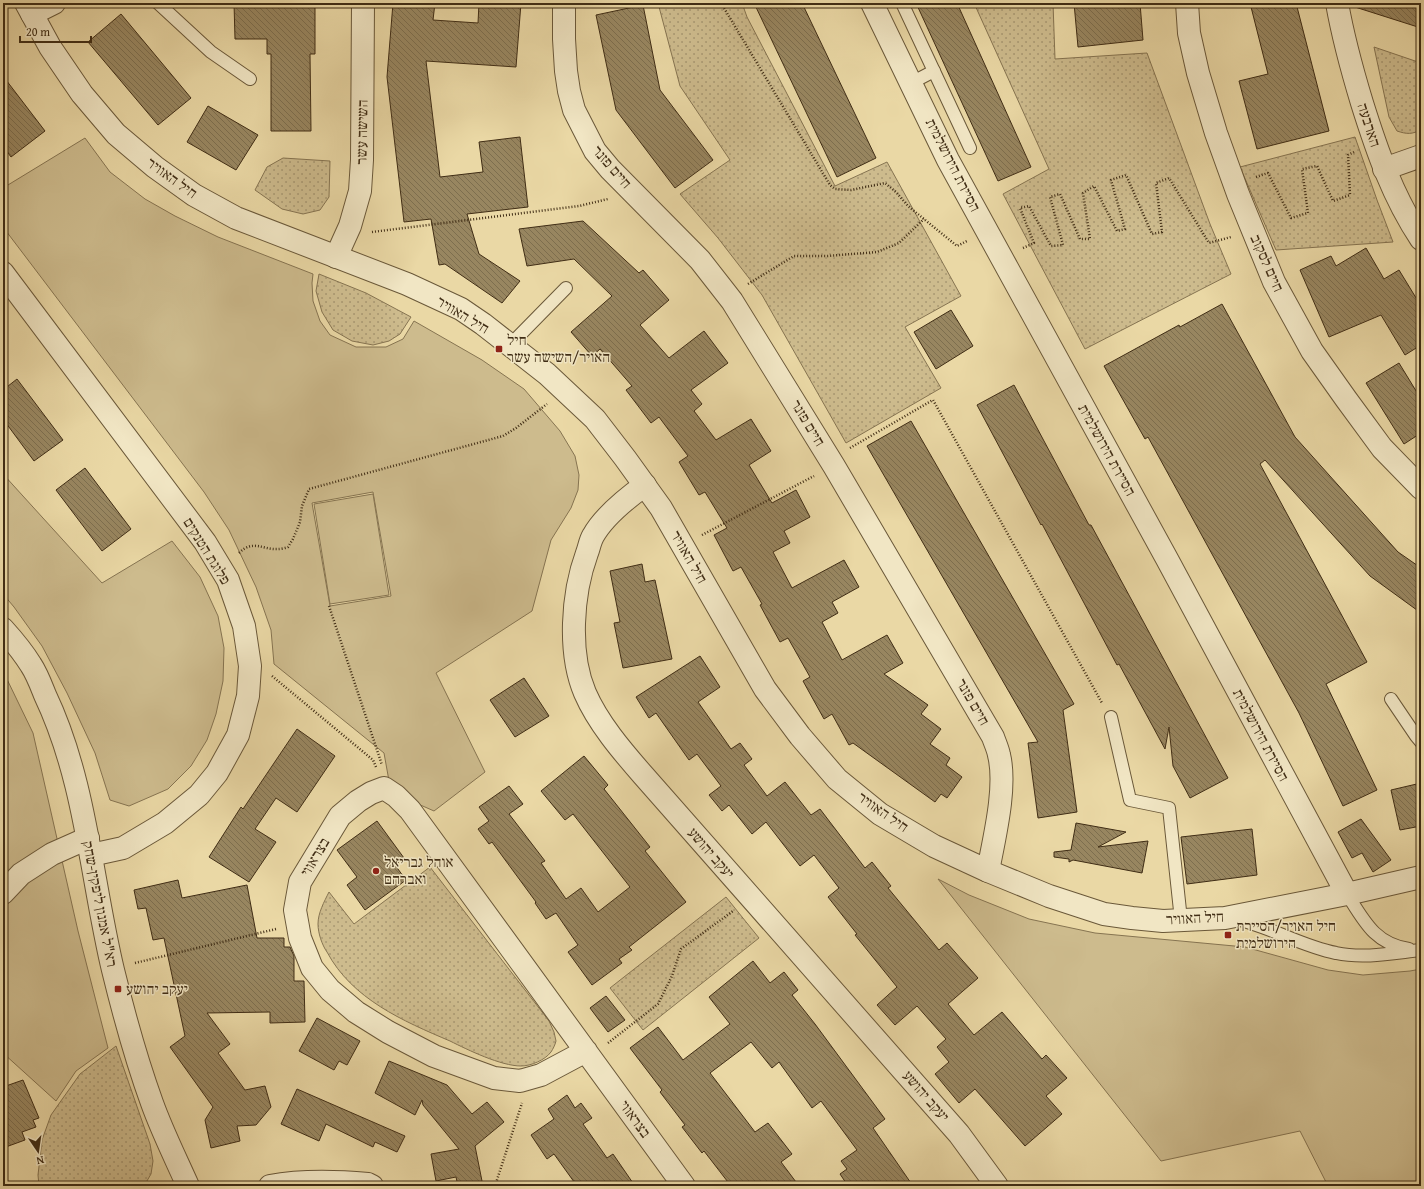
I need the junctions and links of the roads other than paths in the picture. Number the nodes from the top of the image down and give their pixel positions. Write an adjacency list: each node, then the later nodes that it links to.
1 (54, 3): 9 (street)
2 (158, 3): 11 (lane)
3 (363, 3): 17 (street, השישה עשר)
4 (564, 3): 28 (street, חיים פזנר)
5 (872, 3): 12 (street, הסיירת הירושלמית)
6 (902, 3): 10 (lane)
7 (1187, 3): 22 (street, חיים לסקוב)
8 (1337, 3): 15 (street, הארבעה)
9 (29, 9): 17 (street, חיל האוויר)
10 (934, 72): 12 (lane); 13 (lane)
11 (250, 79)
12 (911, 83): 31 (street, הסיירת הירושלמית)
13 (970, 148)
14 (1421, 156): 15 (street)
15 (1384, 169): 16 (street, הארבעה)
16 (1421, 239)
17 (336, 257): 20 (street, חיל האוויר)
18 (3, 273): 27 (street, פלוגת הטנקים)
19 (566, 288): 20 (lane)
20 (510, 346): 21 (street, חיל האוויר)
21 (645, 485): 28 (street, חיל האוויר); 40 (street, יעקב יהושע)
22 (1421, 488)
23 (3, 629): 27 (street, רא"ל אמנון ליפקין-שחק)
24 (1391, 699): 26 (lane)
25 (1110, 717): 33 (lane)
26 (1421, 742)
27 (89, 847): 30 (street, פלוגת הטנקים); 36 (street, רא"ל אמנון ליפקין-שחק)
28 (988, 871): 33 (street, חיל האוויר)
29 (1421, 877): 31 (street, חיל האוויר)
30 (3, 893)
31 (1347, 894): 32 (street, חיל האוויר); 34 (lane)
32 (1231, 916): 33 (street, חיל האוויר); 34 (lane)
33 (1181, 920)
34 (1420, 950)
35 (588, 1054): 35 (street, בצראווי); 39 (street, בצראווי)
36 (188, 1186)
37 (270, 1186): 38 (street)
38 (372, 1186)
39 (684, 1186)
40 (997, 1186)

